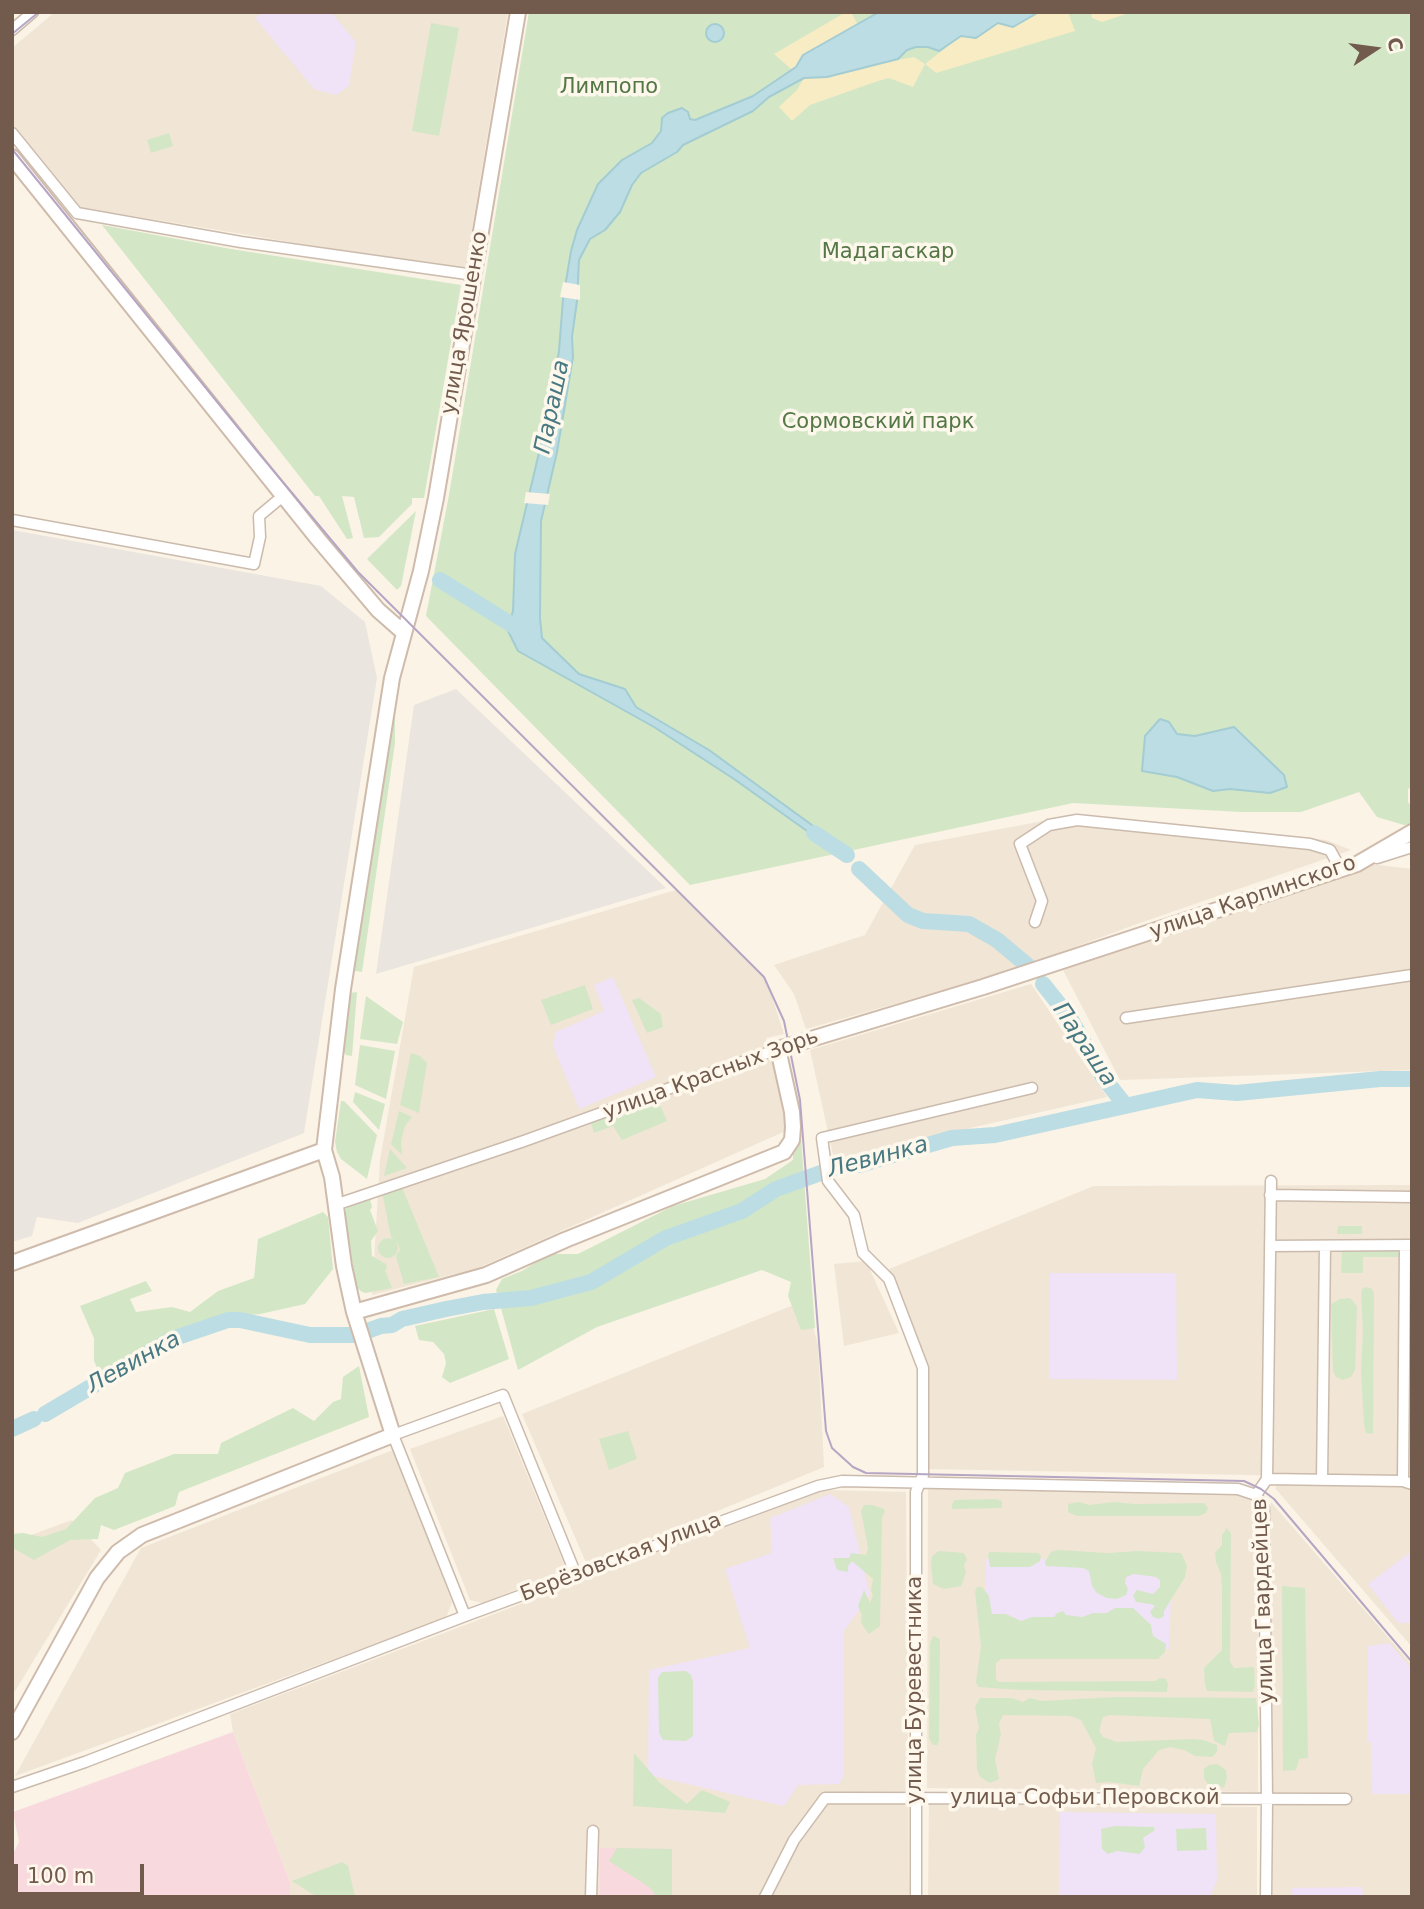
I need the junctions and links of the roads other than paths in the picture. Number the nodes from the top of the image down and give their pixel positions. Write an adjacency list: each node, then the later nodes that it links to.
1 (33, 12): 3 (street)
2 (518, 12): 8 (street, улица Ярошенко)
3 (12, 30)
4 (12, 133): 6 (street)
5 (12, 157): 7 (street)
6 (77, 213): 7 (street); 8 (street)
7 (64, 223): 9 (street)
8 (474, 275): 11 (street, улица Ярошенко)
9 (283, 496): 10 (street); 11 (street)
10 (12, 520)
11 (403, 632): 22 (street, улица Ярошенко)
12 (1412, 832): 14 (street, улица Карпинского)
13 (1412, 847): 14 (street)
14 (1357, 864): 15 (street, улица Карпинского)
15 (1341, 870): 16 (street); 17 (street, улица Карпинского)
16 (1035, 922)
17 (1089, 953): 20 (street, улица Красных Зорь)
18 (1412, 975): 19 (street)
19 (1126, 1017)
20 (778, 1049): 26 (street, улица Красных Зорь); 31 (street)
21 (1032, 1088): 36 (street, улица Буревестника)
22 (324, 1150): 26 (street); 30 (street)
23 (1270, 1181): 24 (street, улица Гвардейцев)
24 (1270, 1195): 25 (street); 28 (street, улица Гвардейцев)
25 (1412, 1197)
26 (335, 1205): 31 (street)
27 (1408, 1245): 29 (street); 35 (street)
28 (1270, 1246): 29 (street); 33 (street, улица Гвардейцев)
29 (1325, 1246): 34 (street)
30 (12, 1263)
31 (354, 1312): 32 (street)
32 (393, 1435): 38 (street); 39 (street); 40 (street)
33 (1267, 1479): 34 (street); 37 (street, улица Гвардейцев)
34 (1322, 1480): 35 (street)
35 (1407, 1483)
36 (920, 1484): 37 (street, Берёзовская улица); 38 (street, Берёзовская улица); 42 (street, улица Буревестника)
37 (1256, 1495): 44 (street, улица Гвардейцев)
38 (576, 1575): 39 (street, Берёзовская улица)
39 (465, 1616): 41 (street, Берёзовская улица)
40 (12, 1732)
41 (12, 1787)
42 (916, 1799): 44 (street, улица Софьи Перовской); 47 (street, улица Софьи Перовской); 48 (street, улица Буревестника)
43 (1346, 1799): 44 (street, улица Софьи Перовской)
44 (1268, 1800): 49 (street, улица Гвардейцев)
45 (593, 1831): 46 (street)
46 (591, 1897)
47 (765, 1897)
48 (916, 1897)
49 (1266, 1897)

